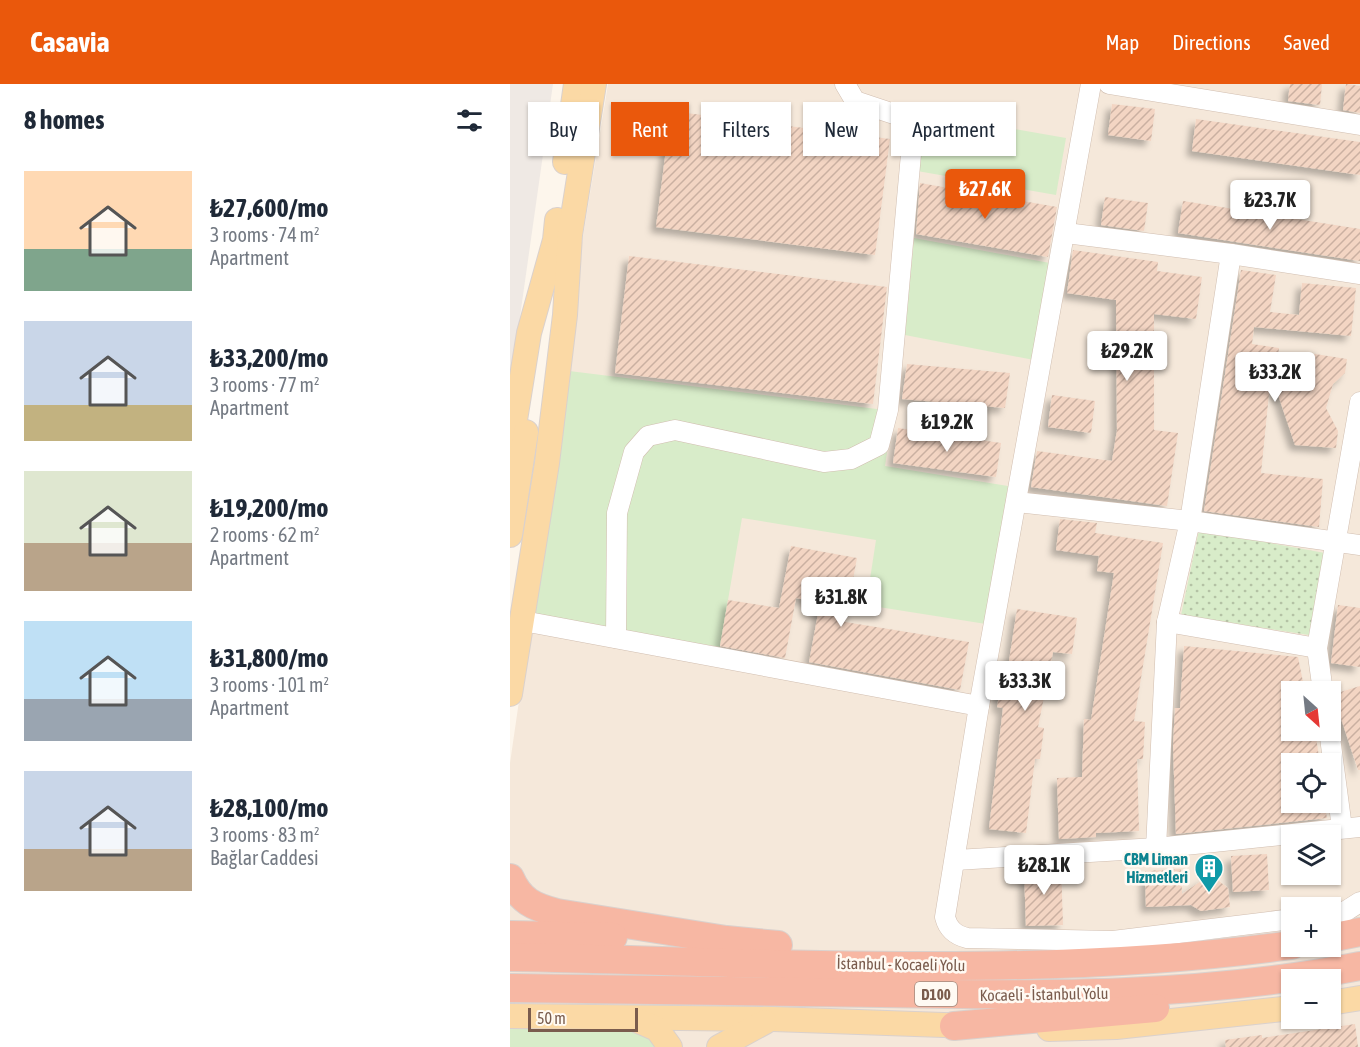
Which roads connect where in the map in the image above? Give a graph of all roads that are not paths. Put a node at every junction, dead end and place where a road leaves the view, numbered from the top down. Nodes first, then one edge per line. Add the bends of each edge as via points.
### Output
1 (576, 84) edge
2 (594, 84) edge
3 (845, 84) edge
4 (1091, 84) edge
5 (1109, 84) edge
6 (1360, 125) edge
7 (1066, 233) junction
8 (562, 238) junction
9 (1231, 254) junction
10 (1360, 274) edge
11 (1360, 402) edge
12 (510, 451) edge
13 (1016, 502) junction
14 (1190, 521) junction
15 (510, 535) edge
16 (1335, 542) junction
17 (1360, 545) edge
18 (515, 611) edge
19 (1167, 622) junction
20 (616, 638) junction
21 (1317, 648) junction
22 (1322, 681) edge
23 (510, 694) edge
24 (979, 706) junction
25 (1331, 741) edge
26 (1351, 828) edge
27 (1156, 848) junction
28 (956, 860) junction
29 (510, 878) edge
30 (1360, 902) edge
31 (1281, 920) edge
32 (1341, 920) edge
33 (510, 935) edge
34 (726, 940) junction
35 (1281, 946) edge
36 (510, 957) edge
37 (876, 964) junction
38 (1360, 966) edge
39 (1340, 969) edge
40 (1281, 978) edge
41 (1281, 979) edge
42 (510, 988) edge
43 (1360, 998) edge
44 (1341, 1001) edge
45 (1281, 1009) edge
46 (510, 1016) edge
47 (632, 1018) junction
48 (773, 1019) junction
49 (954, 1026) junction
50 (670, 1047) edge
51 (719, 1047) edge

1 - 8 main road
2 - 8 main road
3 - 20 street via 855,101 906,118 913,132 888,410 879,445 851,459 824,462 675,430 648,436 634,452 617,513
4 - 7 street
5 - 6 street
7 - 9 street
7 - 13 street
8 - 12 main road via 529,333
8 - 15 main road
8 - 18 main road via 561,350
9 - 10 street
9 - 14 street
11 - 16 street
13 - 14 street
13 - 24 street
14 - 16 street
14 - 19 street
16 - 17 street
16 - 21 street
18 - 20 street
18 - 23 main road
19 - 21 street
19 - 27 street
20 - 24 street
21 - 22 street
24 - 28 street
25 - 26 street
26 - 27 street
27 - 28 street
28 - 31 street via 945,917 947,925 967,938 1113,941
29 - 34 highway via 522,898 535,907
30 - 32 street
33 - 34 highway
34 - 37 highway via 787,946
35 - 37 highway, İstanbul - Kocaeli Yolu / D100 via 1092,963
36 - 37 highway, İstanbul - Kocaeli Yolu / D100
38 - 39 highway, Kocaeli - İstanbul Yolu / D100
40 - 42 highway, Kocaeli - İstanbul Yolu / D100 via 1189,989 1011,994
41 - 49 highway via 1191,1004
43 - 44 main road
45 - 49 main road via 1116,1027
46 - 47 main road
47 - 48 main road
47 - 50 main road via 657,1029
48 - 49 main road
48 - 51 main road via 745,1030

